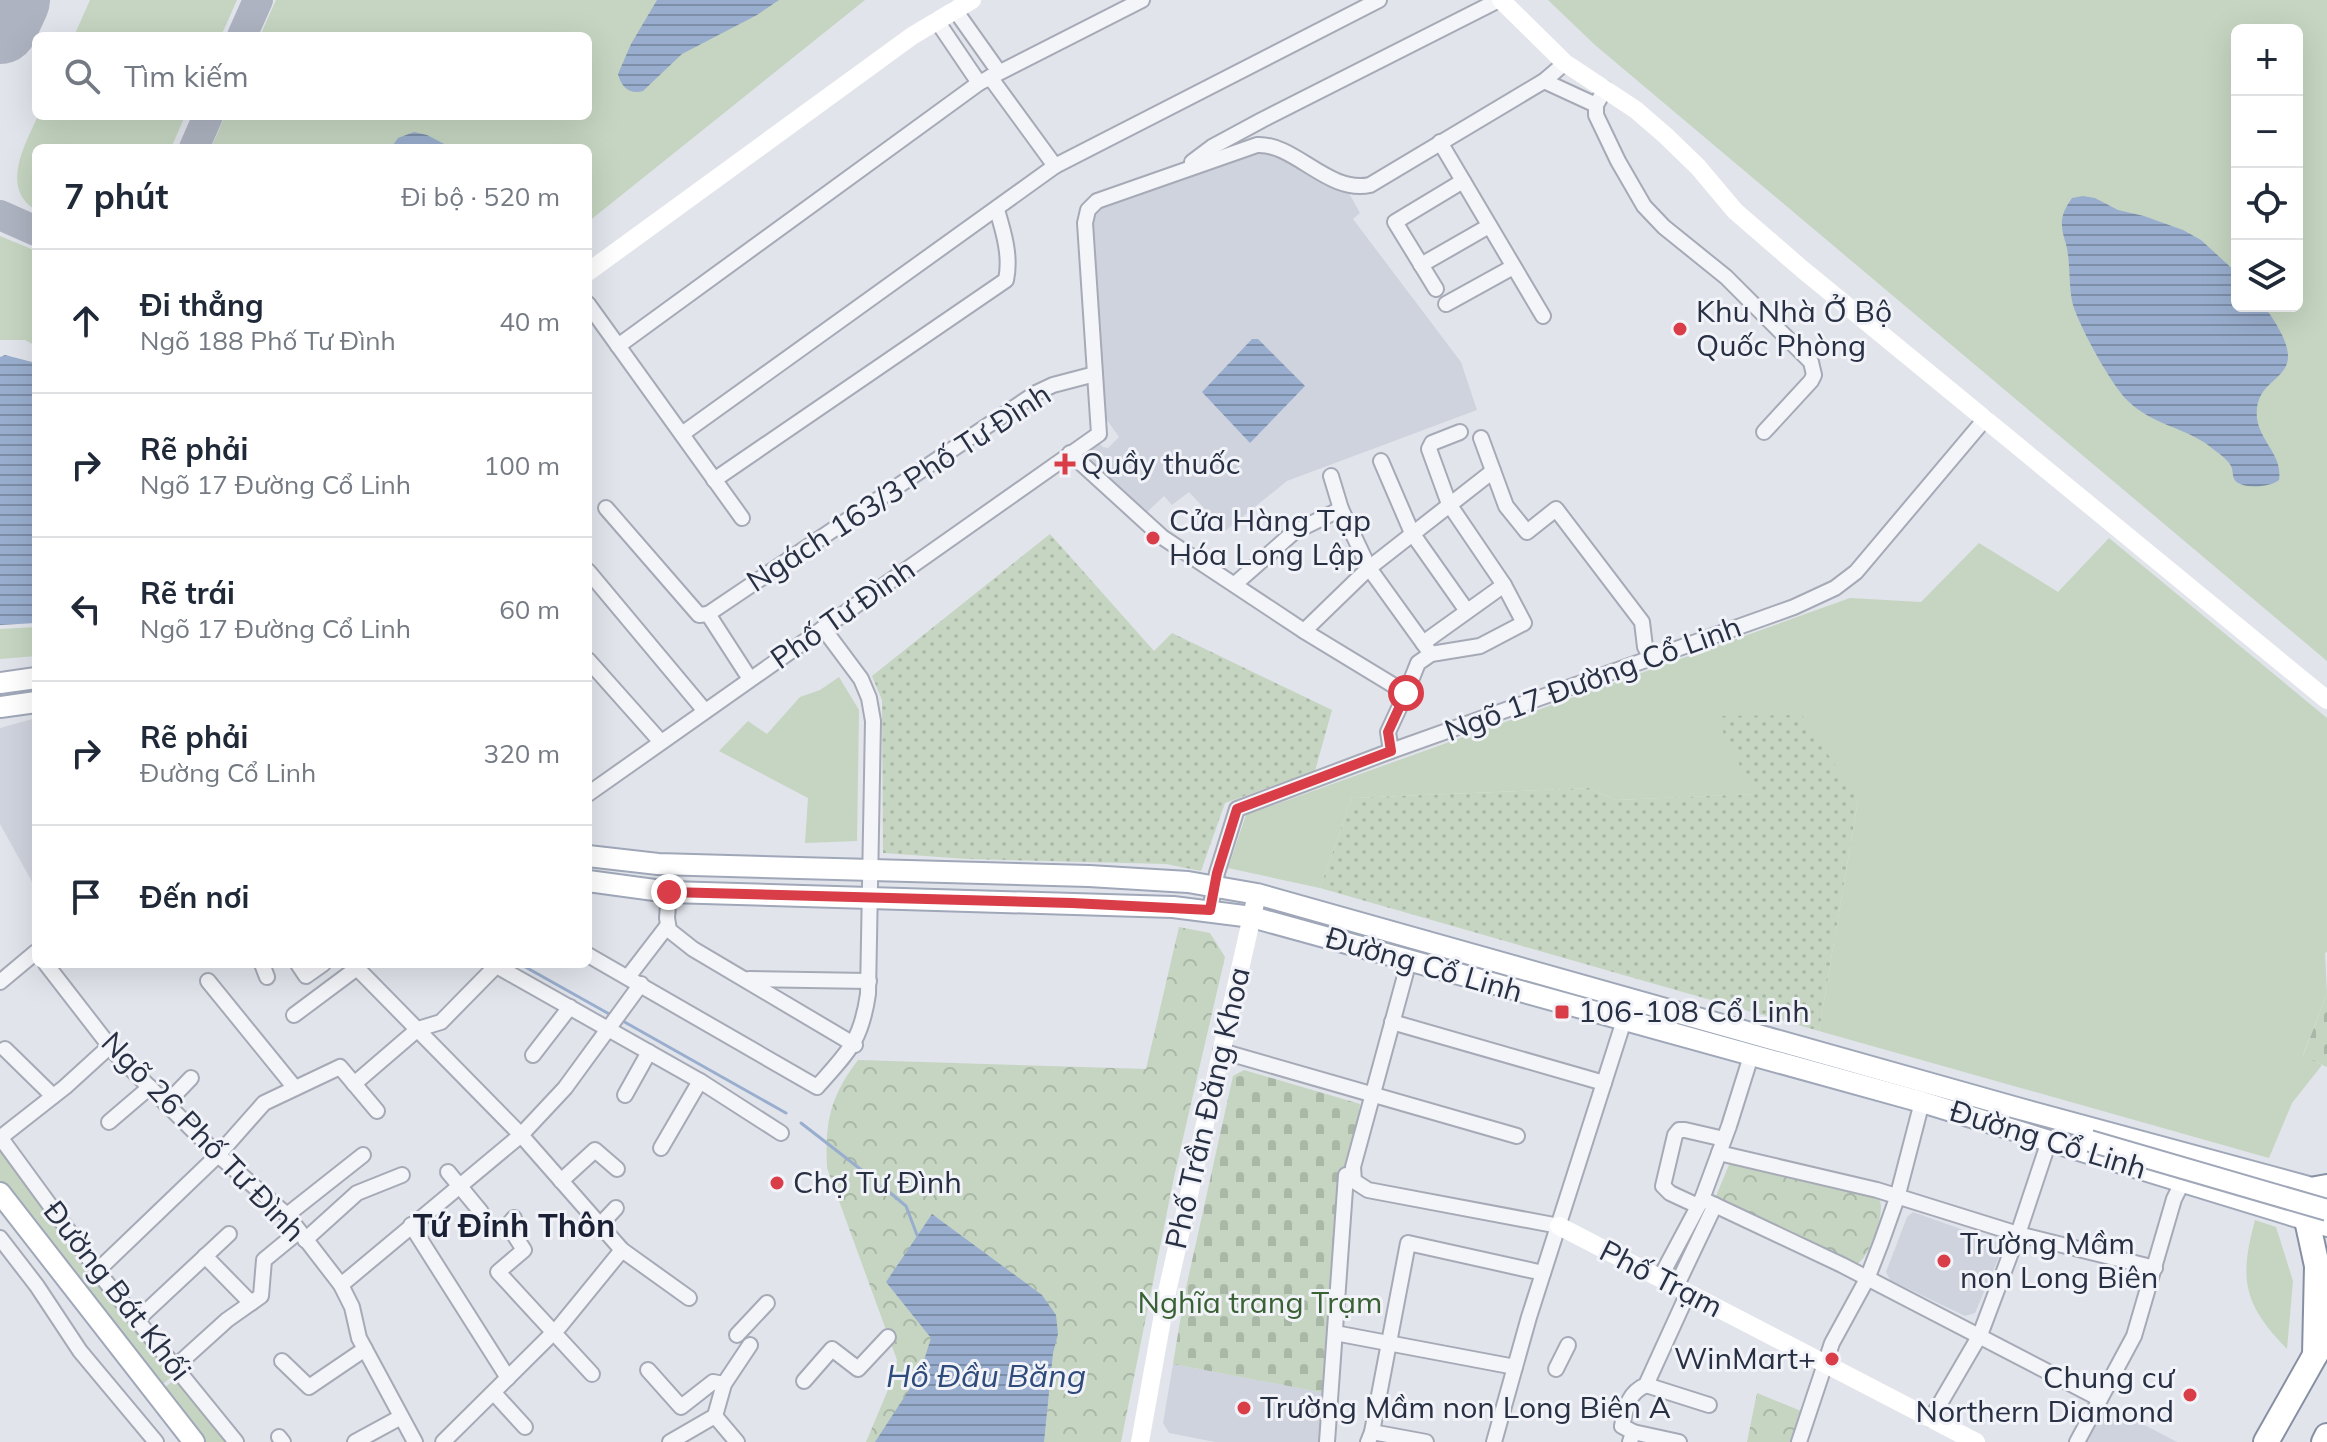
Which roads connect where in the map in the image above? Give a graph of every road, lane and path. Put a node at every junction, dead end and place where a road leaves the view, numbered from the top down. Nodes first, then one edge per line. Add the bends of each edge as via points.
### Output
1 (972, 0) edge
2 (1142, 0) edge
3 (1379, 0) edge
4 (1500, 0) edge
5 (955, 10) junction
6 (937, 21) junction
7 (1565, 63) junction
8 (989, 77) junction
9 (1544, 81) junction
10 (1601, 97) junction
11 (1262, 120) junction
12 (1440, 142) junction
13 (1276, 147) junction
14 (1055, 166) junction
15 (1180, 171) junction
16 (1463, 181) junction
17 (997, 210) junction
18 (1489, 226) junction
19 (1421, 265) junction
20 (1513, 267) junction
21 (592, 269) edge
22 (1436, 289) dead end
23 (1446, 304) dead end
24 (592, 310) edge
25 (1543, 316) dead end
26 (618, 346) junction
27 (1095, 374) junction
28 (1985, 419) junction
29 (1460, 432) dead end
30 (1764, 432) dead end
31 (682, 434) junction
32 (1481, 438) dead end
33 (1070, 453) junction
34 (1381, 461) dead end
35 (1493, 471) junction
36 (1331, 476) dead end
37 (714, 480) junction
38 (1449, 504) junction
39 (606, 508) dead end
40 (1341, 509) junction
41 (742, 518) dead end
42 (1412, 533) junction
43 (1369, 568) junction
44 (592, 576) edge
45 (1235, 584) junction
46 (1504, 585) junction
47 (1467, 611) junction
48 (708, 614) junction
49 (823, 628) junction
50 (1304, 631) junction
51 (1427, 649) junction
52 (1651, 658) junction
53 (592, 664) edge
54 (32, 679) edge
55 (750, 679) junction
56 (0, 683) edge
57 (1406, 693) junction
58 (2327, 700) edge
59 (32, 703) edge
60 (0, 707) edge
61 (705, 711) junction
62 (661, 742) junction
63 (1391, 751) junction
64 (592, 791) edge
65 (592, 856) edge
66 (872, 871) junction
67 (592, 882) edge
68 (1214, 885) junction
69 (669, 892) junction
70 (1257, 894) junction
71 (871, 899) junction
72 (1210, 910) junction
73 (1252, 917) junction
74 (668, 925) junction
75 (32, 955) edge
76 (592, 957) edge
77 (1409, 961) junction
78 (49, 968) edge
79 (301, 968) edge
80 (317, 968) edge
81 (353, 968) edge
82 (357, 968) edge
83 (492, 968) edge
84 (500, 968) edge
85 (747, 979) junction
86 (634, 980) junction
87 (208, 981) dead end
88 (869, 981) junction
89 (0, 982) edge
90 (1631, 1001) junction
91 (570, 1007) junction
92 (294, 1015) dead end
93 (614, 1021) junction
94 (1624, 1021) junction
95 (1392, 1022) junction
96 (418, 1029) junction
97 (855, 1045) junction
98 (110, 1046) junction
99 (5, 1049) dead end
100 (1221, 1051) junction
101 (649, 1052) junction
102 (533, 1055) dead end
103 (1751, 1056) junction
104 (191, 1078) dead end
105 (700, 1081) junction
106 (1604, 1083) junction
107 (354, 1084) junction
108 (150, 1087) junction
109 (295, 1088) junction
110 (625, 1095) dead end
111 (1372, 1095) junction
112 (53, 1096) junction
113 (1922, 1102) junction
114 (166, 1104) junction
115 (377, 1111) dead end
116 (2014, 1118) junction
117 (109, 1122) dead end
118 (781, 1133) dead end
119 (521, 1135) junction
120 (1517, 1136) dead end
121 (0, 1138) edge
122 (2049, 1141) junction
123 (1722, 1146) junction
124 (661, 1148) dead end
125 (218, 1155) junction
126 (363, 1155) dead end
127 (617, 1169) dead end
128 (448, 1172) dead end
129 (402, 1175) dead end
130 (1346, 1175) dead end
131 (561, 1181) junction
132 (2183, 1181) junction
133 (460, 1184) junction
134 (0, 1193) edge
135 (1897, 1198) junction
136 (1705, 1203) junction
137 (2322, 1204) edge
138 (616, 1208) dead end
139 (481, 1212) dead end
140 (287, 1215) junction
141 (514, 1218) dead end
142 (411, 1225) junction
143 (600, 1225) junction
144 (1559, 1226) junction
145 (229, 1234) dead end
146 (2018, 1234) junction
147 (302, 1236) junction
148 (0, 1238) edge
149 (622, 1250) junction
150 (205, 1256) junction
151 (2155, 1268) junction
152 (97, 1271) junction
153 (1543, 1273) junction
154 (1867, 1279) junction
155 (341, 1285) junction
156 (1675, 1286) junction
157 (689, 1298) dead end
158 (251, 1303) junction
159 (767, 1303) dead end
160 (137, 1320) junction
161 (553, 1333) junction
162 (1335, 1333) junction
163 (737, 1335) dead end
164 (1980, 1335) junction
165 (888, 1337) dead end
166 (1389, 1342) junction
167 (750, 1345) dead end
168 (1568, 1345) dead end
169 (2321, 1345) edge
170 (365, 1349) junction
171 (282, 1361) dead end
172 (1825, 1364) junction
173 (175, 1367) junction
174 (1515, 1367) junction
175 (1556, 1369) dead end
176 (648, 1370) dead end
177 (592, 1374) dead end
178 (508, 1378) junction
179 (804, 1381) dead end
180 (724, 1384) junction
181 (1646, 1385) junction
182 (494, 1393) junction
183 (2100, 1399) junction
184 (1709, 1405) dead end
185 (715, 1416) junction
186 (401, 1417) junction
187 (1931, 1419) junction
188 (525, 1427) dead end
189 (2327, 1436) edge
190 (1370, 1437) edge
191 (1632, 1437) edge
192 (1143, 1441) edge
193 (156, 1442) edge
194 (194, 1442) edge
195 (236, 1442) edge
196 (355, 1442) edge
197 (415, 1442) edge
198 (443, 1442) edge
199 (670, 1442) edge
200 (737, 1442) edge
201 (1327, 1442) edge
202 (1426, 1442) edge
203 (1494, 1442) edge
204 (1679, 1442) edge
205 (1799, 1442) edge
206 (1976, 1442) edge
207 (2077, 1442) edge
208 (2266, 1442) edge
209 (2324, 1442) edge

1 - 5 street
2 - 8 street
3 - 14 street
4 - 7 street
4 - 11 street
5 - 6 street
5 - 8 street
6 - 8 street
6 - 21 street
7 - 9 street
7 - 10 street
8 - 14 street
8 - 26 street
9 - 10 street
9 - 12 street
10 - 28 street via 1666,136 1735,211
10 - 30 street via 1596,115 1644,206 1726,277 1811,362 1811,381
11 - 13 street
11 - 15 street
12 - 13 street via 1361,186 1325,175
12 - 16 street
13 - 15 street via 1251,146
14 - 17 street
15 - 27 street via 1102,198 1088,210
16 - 18 street
16 - 19 street via 1395,222
17 - 31 street
17 - 37 street via 1009,268 1006,280
18 - 19 street
18 - 20 street
19 - 22 street
20 - 23 street
20 - 25 street
24 - 26 street
26 - 31 street
27 - 33 street, Phố Tư Đình via 1099,434
27 - 48 street, Ngách 163/3 Phố Tư Đình via 1036,393
28 - 52 street, Ngõ 17 Đường Cổ Linh via 1842,583 1803,604
28 - 58 street
29 - 38 street via 1430,446
31 - 37 street
32 - 35 street
33 - 45 street via 1162,537
33 - 49 street, Phố Tư Đình
34 - 42 street
35 - 38 street
35 - 52 street via 1506,506 1527,532 1556,509 1642,622
36 - 40 street
37 - 41 street
38 - 42 street
38 - 46 street
39 - 48 street via 699,615
40 - 43 street
40 - 45 street via 1294,532
42 - 43 street
42 - 47 street
43 - 50 street
43 - 51 street
44 - 61 street
45 - 50 street
46 - 47 street
46 - 51 street via 1524,623 1480,646
47 - 51 street
48 - 55 street
49 - 55 street, Phố Tư Đình
49 - 66 street via 861,679 871,710
50 - 57 street
51 - 57 street
52 - 63 street, Ngõ 17 Đường Cổ Linh
53 - 62 street
54 - 56 main road
55 - 61 street, Phố Tư Đình
57 - 63 street via 1388,732
59 - 60 main road
61 - 62 street, Phố Tư Đình
62 - 64 street, Phố Tư Đình
63 - 68 street, Ngõ 17 Đường Cổ Linh via 1237,809
65 - 66 main road, Đường Cổ Linh via 658,864
66 - 68 main road, Đường Cổ Linh
66 - 71 street
67 - 69 main road, Đường Cổ Linh
68 - 70 main road, Đường Cổ Linh
68 - 72 street, Ngõ 17 Đường Cổ Linh
69 - 71 main road, Đường Cổ Linh
69 - 74 street
70 - 73 street, Phố Trần Đăng Khoa
70 - 90 main road, Đường Cổ Linh
71 - 72 main road, Đường Cổ Linh
71 - 88 street
72 - 73 main road, Đường Cổ Linh
73 - 77 main road, Đường Cổ Linh
73 - 100 street, Phố Trần Đăng Khoa
74 - 85 street via 693,949
74 - 86 street
75 - 89 street
76 - 86 street
77 - 94 main road, Đường Cổ Linh
77 - 95 street
78 - 98 street, Ngõ 26 Phố Tư Đình
79 - 80 street via 306,976
81 - 92 street
82 - 96 street
83 - 96 street via 441,1022
84 - 91 street
85 - 88 street
85 - 97 street
86 - 93 street
86 - 97 street via 817,1087
87 - 109 street
88 - 97 street
90 - 94 street
90 - 116 main road, Đường Cổ Linh
91 - 93 street
91 - 102 street
93 - 101 street
93 - 119 street via 565,1088
94 - 103 main road, Đường Cổ Linh
94 - 106 street
95 - 106 street
95 - 111 street
96 - 107 street
96 - 119 street
98 - 108 street, Ngõ 26 Phố Tư Đình
98 - 112 street
99 - 112 street
100 - 111 street
100 - 192 street, Phố Trần Đăng Khoa via 1167,1292
101 - 105 street
101 - 110 street
103 - 113 main road, Đường Cổ Linh
103 - 123 street
104 - 114 street
105 - 118 street
105 - 124 street
106 - 144 street
107 - 109 street via 340,1067
107 - 115 street
108 - 114 street, Ngõ 26 Phố Tư Đình
108 - 117 street
109 - 125 street via 264,1103
111 - 120 street
111 - 144 street via 1353,1167 1359,1187
112 - 121 street
113 - 116 main road, Đường Cổ Linh
113 - 135 street
114 - 125 street, Ngõ 26 Phố Tư Đình
116 - 122 main road, Đường Cổ Linh
116 - 137 main road, Đường Cổ Linh
116 - 137 main road, bridge
119 - 131 street
119 - 133 street
121 - 152 street, Đường Bát Khối
122 - 132 main road, Đường Cổ Linh
122 - 146 street
123 - 135 street
123 - 136 street
123 - 136 street via 1685,1130 1675,1135 1663,1186
125 - 140 street, Ngõ 26 Phố Tư Đình
125 - 152 street
126 - 140 street
127 - 131 street via 595,1150
128 - 133 street
129 - 147 street via 357,1193
130 - 162 street
131 - 143 street
132 - 137 main road, Đường Cổ Linh
132 - 151 street
133 - 139 street
133 - 142 street
134 - 194 main road
135 - 146 street
135 - 154 street
136 - 154 street
136 - 156 street
137 - 169 highway via 2317,1266
138 - 143 street
140 - 147 street, Ngõ 26 Phố Tư Đình
141 - 161 street via 508,1225 524,1250 498,1272
142 - 155 street
142 - 178 street
143 - 149 street
144 - 153 street
144 - 156 street, Phố Trạm
145 - 150 street
146 - 151 street
146 - 164 street
147 - 155 street, Ngõ 26 Phố Tư Đình
147 - 158 street via 264,1260 261,1296
148 - 193 street via 80,1351
149 - 157 street
149 - 161 street
150 - 158 street
150 - 160 street
151 - 183 street via 2134,1336
152 - 160 street, Đường Bát Khối
153 - 166 street via 1408,1243
153 - 174 street
154 - 164 street
154 - 172 street
155 - 170 street, Ngõ 26 Phố Tư Đình
156 - 172 street, Phố Trạm
156 - 181 street
158 - 173 street
159 - 163 street
160 - 173 street, Đường Bát Khối
161 - 177 street
161 - 178 street
162 - 166 street
162 - 201 street
164 - 183 street
164 - 187 street
165 - 179 street via 858,1369 832,1349
166 - 174 street
166 - 190 street
167 - 180 street
168 - 175 street
169 - 208 highway
170 - 171 street via 309,1387
170 - 186 street, Ngõ 26 Phố Tư Đình
172 - 187 street, Phố Trạm
172 - 205 street
173 - 195 street, Đường Bát Khối
174 - 203 street
176 - 180 street via 681,1407 713,1382
178 - 182 street
180 - 185 street
181 - 184 street
181 - 191 street via 1634,1390 1627,1403 1622,1426
182 - 188 street
182 - 198 street
183 - 207 street
185 - 199 street
185 - 200 street
186 - 196 street
186 - 197 street, Ngõ 26 Phố Tư Đình
187 - 206 street, Phố Trạm
189 - 209 highway
190 - 202 street
191 - 204 street

